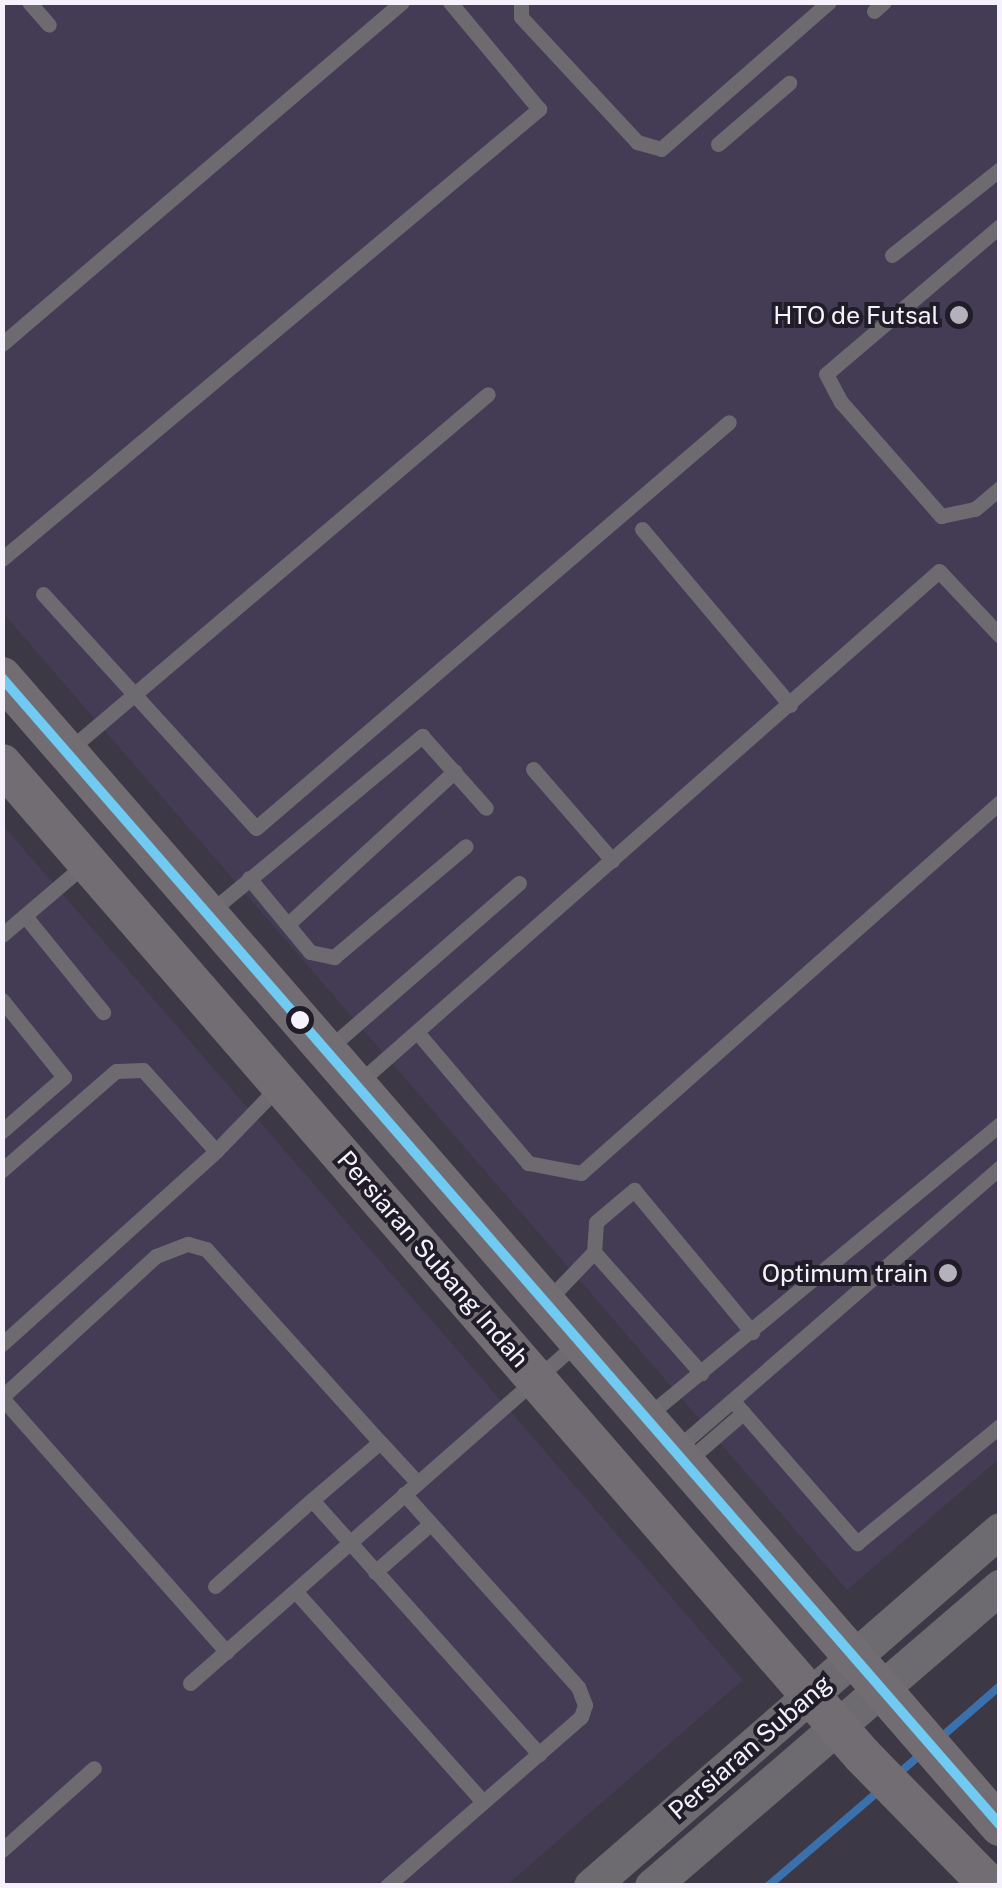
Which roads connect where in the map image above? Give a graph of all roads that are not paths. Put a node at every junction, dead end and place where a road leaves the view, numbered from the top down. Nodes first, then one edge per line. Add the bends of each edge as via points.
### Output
1 (30, 2) edge
2 (402, 2) edge
3 (450, 2) edge
4 (521, 2) edge
5 (829, 2) edge
6 (49, 24) dead end
7 (789, 84) dead end
8 (718, 144) dead end
9 (1000, 169) edge
10 (1000, 226) edge
11 (892, 255) dead end
12 (2, 344) edge
13 (488, 394) dead end
14 (729, 422) dead end
15 (1000, 488) edge
16 (642, 529) dead end
17 (2, 559) edge
18 (43, 594) dead end
19 (1000, 636) edge
20 (2, 677) edge
21 (131, 697) junction
22 (790, 705) junction
23 (66, 752) junction
24 (2, 764) edge
25 (532, 769) dead end
26 (454, 772) junction
27 (1000, 802) edge
28 (486, 808) dead end
29 (466, 846) dead end
30 (612, 860) junction
31 (88, 862) junction
32 (248, 878) junction
33 (519, 883) dead end
34 (207, 914) junction
35 (25, 916) junction
36 (288, 924) junction
37 (2, 935) edge
38 (2, 1000) edge
39 (104, 1012) dead end
40 (417, 1032) junction
41 (325, 1051) junction
42 (281, 1084) junction
43 (355, 1086) junction
44 (1000, 1124) edge
45 (2, 1131) edge
46 (216, 1152) junction
47 (1000, 1168) edge
48 (2, 1170) edge
49 (594, 1252) junction
50 (544, 1304) junction
51 (752, 1332) junction
52 (577, 1342) junction
53 (2, 1344) edge
54 (700, 1373) junction
55 (537, 1378) junction
56 (2, 1398) edge
57 (738, 1407) junction
58 (643, 1420) junction
59 (1000, 1426) edge
60 (380, 1442) junction
61 (677, 1459) junction
62 (417, 1482) junction
63 (404, 1494) junction
64 (312, 1500) junction
65 (430, 1524) junction
66 (1000, 1530) edge
67 (350, 1544) junction
68 (375, 1572) junction
69 (215, 1586) dead end
70 (1000, 1587) edge
71 (296, 1592) junction
72 (228, 1652) junction
73 (850, 1659) junction
74 (190, 1683) dead end
75 (810, 1696) junction
76 (890, 1705) junction
77 (849, 1741) junction
78 (539, 1754) junction
79 (94, 1768) dead end
80 (483, 1802) junction
81 (1000, 1826) edge
82 (2, 1850) edge
83 (386, 1886) edge
84 (591, 1886) edge
85 (652, 1886) edge
86 (990, 1886) edge

1 - 6 lane
2 - 12 lane
3 - 17 lane via 539,110
4 - 5 lane via 520,16 637,142 661,148
7 - 8 lane
9 - 11 lane
10 - 15 lane via 826,374 841,402 941,516 975,509
13 - 21 lane
14 - 21 lane via 266,824 256,828
16 - 22 lane
18 - 21 lane
19 - 22 lane via 939,571
20 - 23 main road
21 - 23 lane
22 - 30 lane
23 - 34 main road
24 - 31 main road, Persiaran Subang Indah
25 - 30 lane
26 - 28 lane
26 - 32 lane via 422,736 404,745
26 - 36 lane
27 - 40 lane via 582,1173 528,1164
29 - 36 lane via 334,958 310,952
30 - 40 lane
31 - 35 lane
31 - 42 main road, Persiaran Subang Indah
32 - 34 lane
32 - 36 lane
33 - 41 lane
34 - 41 main road
35 - 37 lane
35 - 39 lane
38 - 45 lane via 64,1077
40 - 43 lane
41 - 43 main road
42 - 46 lane
42 - 55 main road, Persiaran Subang Indah
43 - 50 main road
44 - 51 lane
46 - 48 lane via 142,1070 116,1071
46 - 53 lane
47 - 57 lane
49 - 50 lane
49 - 51 lane via 596,1222 634,1190
49 - 54 lane
50 - 52 main road
51 - 54 lane
52 - 55 lane
52 - 58 main road
54 - 58 lane
55 - 62 lane
55 - 75 main road, Persiaran Subang Indah
56 - 60 lane via 156,1256 188,1244 206,1249
56 - 72 lane
57 - 59 lane via 858,1543
57 - 61 lane
58 - 61 main road
60 - 62 lane
60 - 64 lane
61 - 73 main road
62 - 63 lane
63 - 65 lane
63 - 67 lane
64 - 67 lane
64 - 69 lane
65 - 68 lane
65 - 78 lane via 578,1687 586,1704 582,1717
66 - 73 street, Persiaran Subang
67 - 68 lane
67 - 71 lane
68 - 78 lane
70 - 76 street, Persiaran Subang
71 - 72 lane
71 - 80 lane
72 - 74 lane
73 - 75 street, Persiaran Subang
73 - 76 main road
75 - 77 main road, Persiaran Subang Indah
75 - 84 street, Persiaran Subang
76 - 77 street, Persiaran Subang
76 - 81 main road
77 - 85 street, Persiaran Subang
77 - 86 main road, Persiaran Subang Indah
78 - 80 lane
79 - 82 lane
80 - 83 lane

